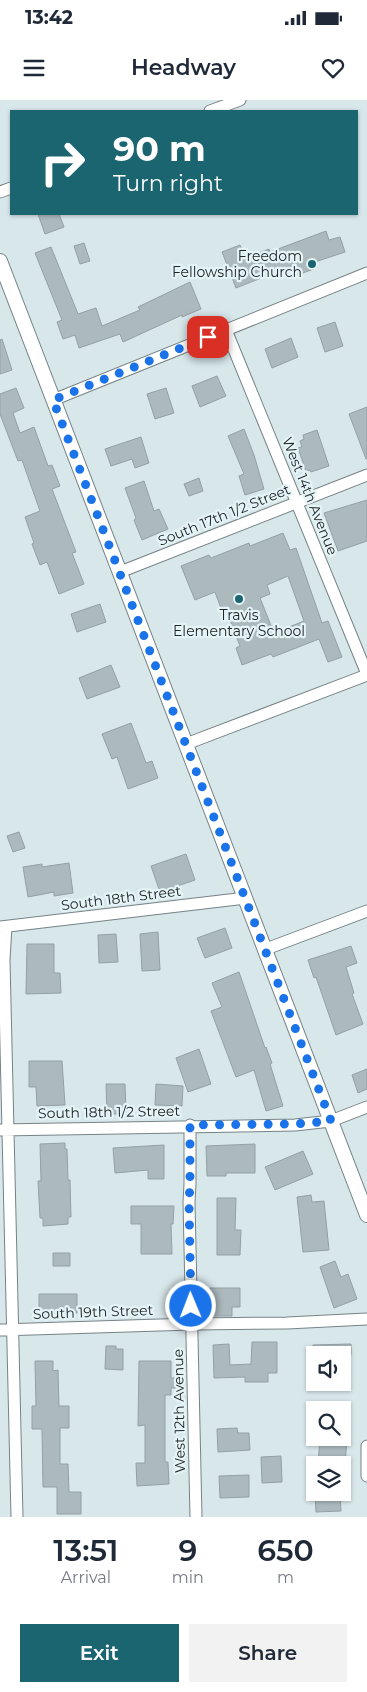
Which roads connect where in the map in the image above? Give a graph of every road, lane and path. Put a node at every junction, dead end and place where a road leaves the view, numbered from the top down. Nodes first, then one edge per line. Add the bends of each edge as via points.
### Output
1 (240, 100) edge
2 (213, 110) edge
3 (0, 260) edge
4 (367, 273) edge
5 (226, 330) junction
6 (53, 400) junction
7 (367, 475) edge
8 (296, 502) junction
9 (120, 572) junction
10 (367, 675) edge
11 (186, 744) junction
12 (246, 898) junction
13 (367, 911) edge
14 (3, 927) edge
15 (266, 949) junction
16 (367, 1107) edge
17 (331, 1121) junction
18 (190, 1125) junction
19 (4, 1130) edge
20 (367, 1215) edge
21 (366, 1323) edge
22 (192, 1324) junction
23 (0, 1330) edge
24 (13, 1330) junction
25 (367, 1446) edge
26 (367, 1476) edge
27 (17, 1517) edge
28 (196, 1517) edge

1 - 2 street
3 - 6 street
4 - 5 street
5 - 6 street
5 - 8 street, West 14th Avenue
6 - 9 street
7 - 8 street, South 17th 1/2 Street
8 - 9 street, South 17th 1/2 Street
8 - 10 street, West 14th Avenue
9 - 11 street
10 - 11 street
11 - 12 street
12 - 14 street, South 18th Street
12 - 15 street
13 - 15 street
14 - 19 street
15 - 17 street
16 - 17 street, South 18th 1/2 Street
17 - 18 street, South 18th 1/2 Street
17 - 20 street
18 - 19 street, South 18th 1/2 Street
18 - 22 street, West 12th Avenue
19 - 24 street
21 - 22 street, South 19th Street
22 - 24 street, South 19th Street
22 - 28 street, West 12th Avenue
23 - 24 street, South 19th Street
24 - 27 street
25 - 26 street

